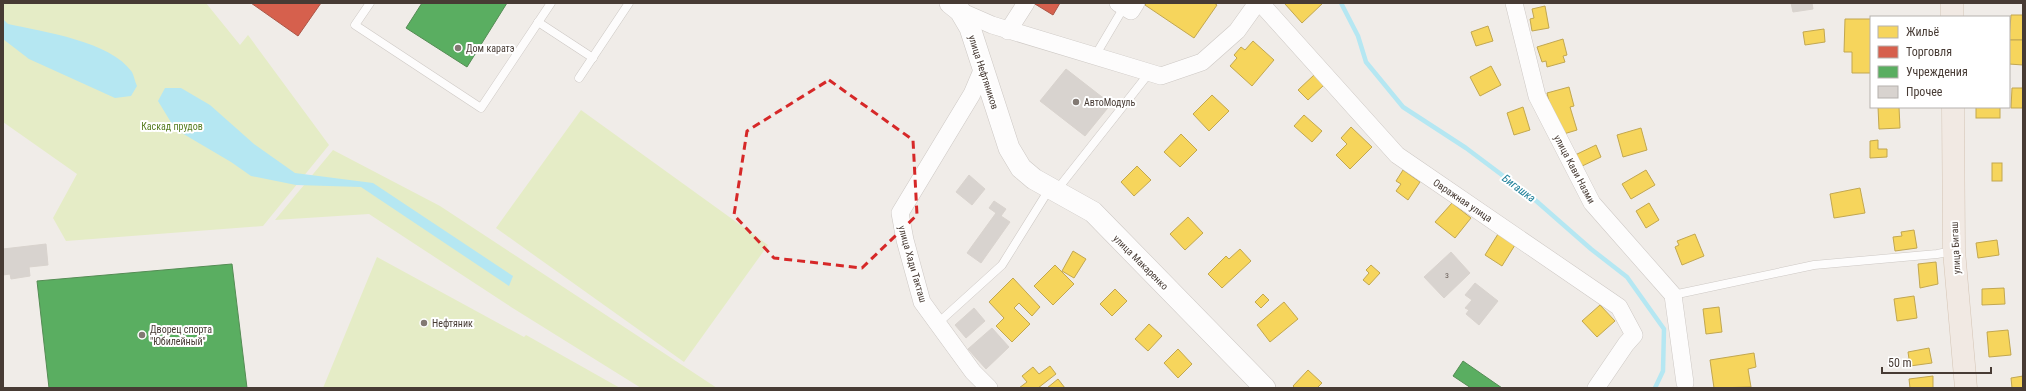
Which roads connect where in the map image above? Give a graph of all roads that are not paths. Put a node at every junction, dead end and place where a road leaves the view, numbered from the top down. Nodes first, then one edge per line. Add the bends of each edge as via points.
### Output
1 (370, 3) edge
2 (551, 3) edge
3 (629, 3) edge
4 (1026, 3) edge
5 (1258, 3) edge
6 (1514, 3) edge
7 (1952, 3) edge
8 (1126, 4) edge
9 (955, 7) edge
10 (1952, 16) edge
11 (538, 22) junction
12 (1008, 31) junction
13 (1095, 56) junction
14 (593, 58) junction
15 (983, 68) junction
16 (1150, 72) junction
17 (579, 78) dead end
18 (1953, 108) edge
19 (1009, 148) joint
20 (1053, 190) junction
21 (1954, 251) junction
22 (1673, 295) junction
23 (938, 323) junction
24 (1685, 383) dead end
25 (989, 388) edge
26 (1265, 388) edge
27 (1596, 388) edge
28 (1966, 388) edge

1 - 11 lane via 355,25 481,108
2 - 11 lane
3 - 14 lane
4 - 12 street
5 - 16 street via 1237,32 1202,62 1161,76
5 - 27 street, Овражная улица via 1396,155 1619,308 1634,335
6 - 22 street, улица Кави Назми via 1537,96 1592,203
7 - 10 main road
8 - 13 lane
9 - 12 street
9 - 15 street, улица Нефтяников via 970,28
11 - 14 lane
12 - 13 street
13 - 16 street
14 - 17 lane
15 - 19 street, улица Нефтяников
15 - 23 street, улица Хади Такташ via 972,94 900,213 922,302
16 - 20 lane
18 - 21 main road, улица Бигаш
19 - 20 street, улица Макаренко via 1021,168
20 - 23 lane via 1002,265
20 - 26 street, улица Макаренко via 1093,212
21 - 22 lane via 1814,265
21 - 28 main road, улица Бигаш
22 - 24 street
23 - 25 street, улица Хади Такташ via 973,372

